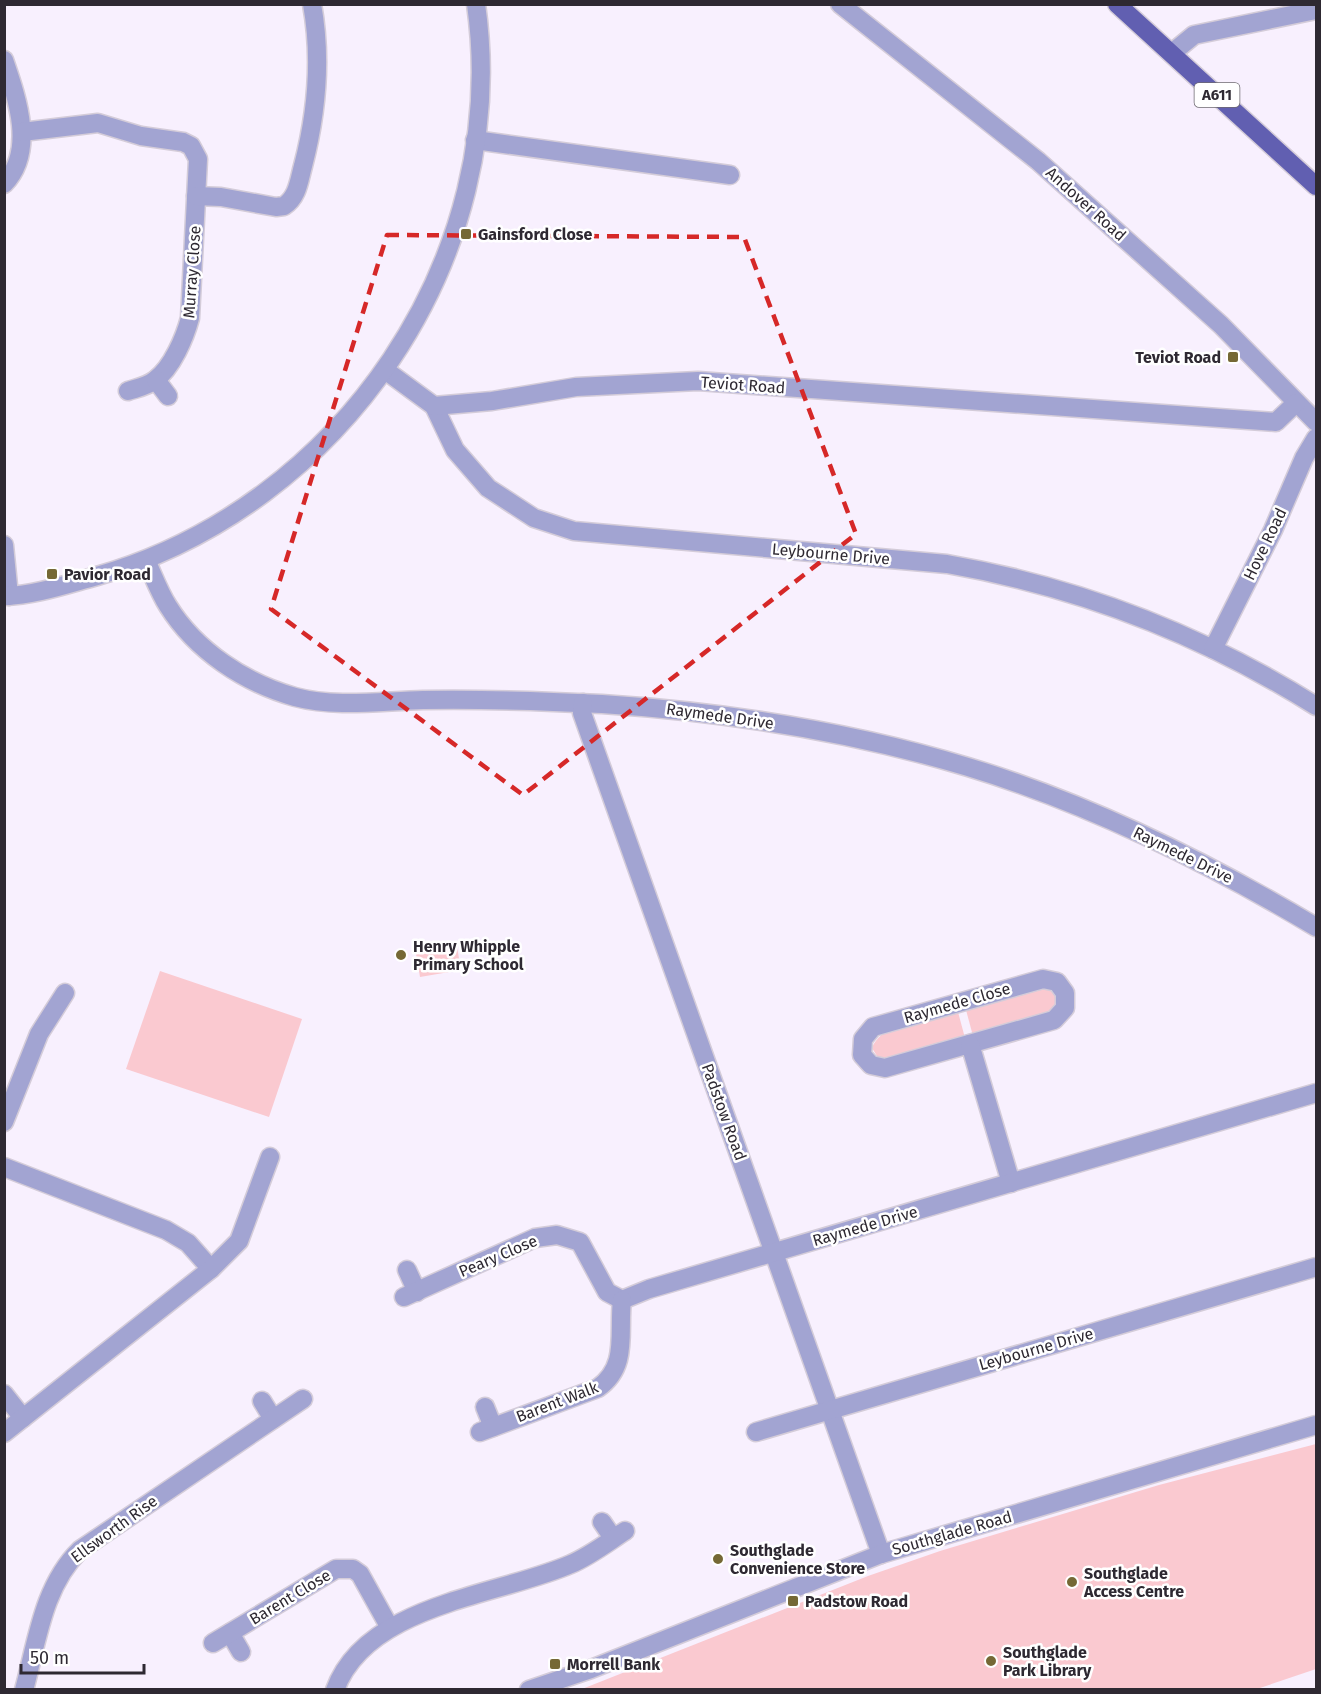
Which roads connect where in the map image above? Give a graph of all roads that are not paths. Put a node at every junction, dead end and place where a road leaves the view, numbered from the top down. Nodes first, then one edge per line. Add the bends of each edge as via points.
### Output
1 (312, 4) edge
2 (476, 4) edge
3 (840, 4) edge
4 (1117, 4) edge
5 (1317, 10) edge
6 (1172, 53) junction
7 (4, 60) edge
8 (22, 132) junction
9 (476, 140) junction
10 (730, 175) dead end
11 (4, 184) edge
12 (1317, 186) edge
13 (196, 196) junction
14 (385, 370) junction
15 (156, 380) junction
16 (128, 392) dead end
17 (168, 396) dead end
18 (1296, 403) junction
19 (434, 406) junction
20 (1317, 422) edge
21 (1317, 438) edge
22 (4, 545) edge
23 (146, 560) junction
24 (7, 596) edge
25 (1213, 650) junction
26 (583, 703) junction
27 (1317, 706) edge
28 (1317, 927) edge
29 (65, 993) dead end
30 (970, 1044) junction
31 (1317, 1093) edge
32 (6, 1115) edge
33 (270, 1157) dead end
34 (4, 1167) edge
35 (1011, 1183) junction
36 (774, 1253) junction
37 (1317, 1267) edge
38 (211, 1269) junction
39 (407, 1270) dead end
40 (622, 1300) junction
41 (4, 1394) edge
42 (303, 1399) dead end
43 (262, 1401) dead end
44 (485, 1407) dead end
45 (830, 1410) junction
46 (23, 1418) junction
47 (273, 1419) junction
48 (1317, 1425) edge
49 (756, 1432) dead end
50 (4, 1433) edge
51 (602, 1522) dead end
52 (881, 1554) junction
53 (390, 1628) junction
54 (230, 1633) junction
55 (213, 1643) dead end
56 (241, 1652) dead end
57 (24, 1689) edge
58 (335, 1689) edge
59 (529, 1689) edge

1 - 13 street via 316,28 316,102 295,195 284,206 276,207
2 - 9 street via 480,70
3 - 18 street, Andover Road via 1038,161 1221,325
4 - 6 main road, A611
5 - 6 street via 1194,35
6 - 12 main road, A611
7 - 8 street
8 - 11 street via 15,170
8 - 13 street, Murray Close via 98,123 141,136 183,142 191,146 198,159
9 - 10 street
9 - 14 street via 466,189 441,267
13 - 15 street, Murray Close via 190,318 178,350
14 - 19 street, Leybourne Drive
14 - 23 street via 333,433 275,486 215,526
15 - 16 street
15 - 17 street
18 - 19 street, Teviot Road via 1276,422 698,381 576,387
18 - 20 street, Andover Road
19 - 25 street, Leybourne Drive via 455,450 488,488 534,518 574,531 947,564 996,573 1073,592
21 - 25 street, Hove Road
22 - 24 street
23 - 24 street via 55,587
23 - 26 street, Raymede Drive via 167,605 192,636 242,675 277,691 330,703
25 - 27 street, Leybourne Drive via 1272,678
26 - 28 street, Raymede Drive via 669,708 765,721 872,742 969,767 1137,832 1254,890
26 - 36 street, Padstow Road via 582,713
29 - 32 street via 39,1035
30 - 30 street, Raymede Close via 885,1068 871,1065 862,1055 863,1039 873,1027 1043,979 1057,982 1065,993 1065,1008 1054,1020
30 - 35 street
31 - 35 street, Raymede Drive
33 - 38 street via 239,1241
34 - 38 street via 166,1230 188,1244
35 - 36 street, Raymede Drive
36 - 40 street, Raymede Drive
36 - 45 street, Padstow Road
37 - 45 street, Leybourne Drive
38 - 46 street
39 - 40 street, Peary Close via 410,1294 535,1238 557,1235 580,1242 607,1292
40 - 44 street, Barent Walk via 620,1360 609,1380 598,1388 487,1429
41 - 46 street
42 - 47 street, Ellsworth Rise
43 - 47 street
45 - 49 street, Leybourne Drive
45 - 52 street, Padstow Road
46 - 50 street
47 - 57 street, Ellsworth Rise via 69,1560 47,1602
48 - 52 street, Southglade Road
51 - 53 street via 619,1534 572,1564 426,1611
52 - 59 street, Southglade Road via 591,1669
53 - 54 street, Barent Close via 360,1574 344,1568 336,1569
53 - 58 street via 353,1659
54 - 55 street, Barent Close
54 - 56 street, Barent Close

